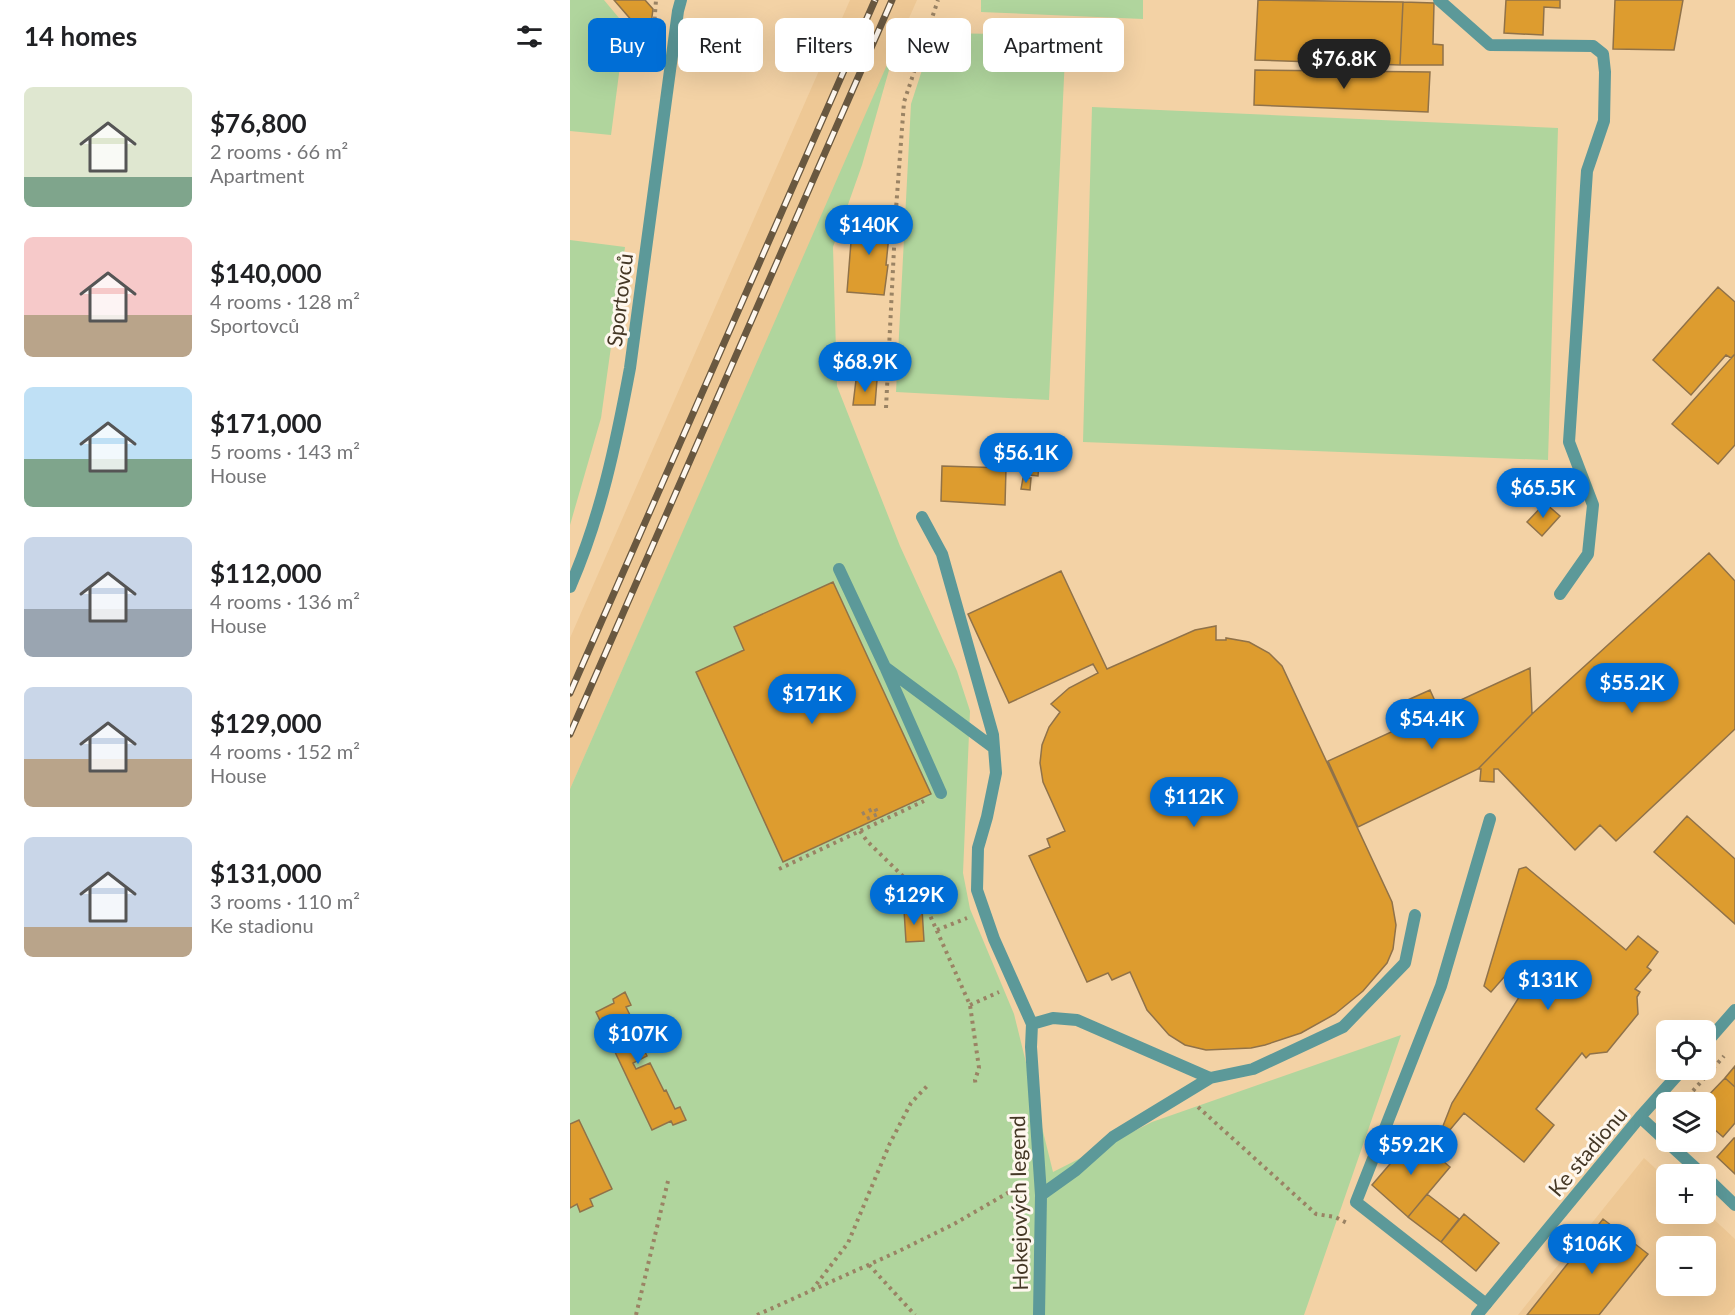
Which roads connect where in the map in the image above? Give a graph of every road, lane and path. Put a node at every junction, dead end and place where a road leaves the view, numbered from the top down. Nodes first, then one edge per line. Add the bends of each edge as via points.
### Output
1 (938, 0) edge
2 (1438, 0) edge
3 (679, 4) edge
4 (886, 408) dead end
5 (922, 517) dead end
6 (839, 569) dead end
7 (570, 587) edge
8 (1560, 594) dead end
9 (885, 667) junction
10 (994, 748) junction
11 (941, 793) joint
12 (861, 814) dead end
13 (1490, 819) dead end
14 (864, 824) junction
15 (860, 831) junction
16 (779, 869) dead end
17 (1415, 915) dead end
18 (957, 922) dead end
19 (937, 930) junction
20 (989, 996) dead end
21 (970, 1005) junction
22 (1735, 1010) edge
23 (1032, 1024) junction
24 (1716, 1032) edge
25 (1728, 1052) dead end
26 (1210, 1078) junction
27 (1673, 1080) edge
28 (929, 1084) dead end
29 (975, 1087) dead end
30 (1692, 1092) edge
31 (1184, 1094) junction
32 (1640, 1117) junction
33 (1656, 1131) edge
34 (1679, 1152) edge
35 (1691, 1164) edge
36 (1039, 1176) junction
37 (668, 1181) dead end
38 (1716, 1187) edge
39 (1041, 1195) junction
40 (1735, 1204) edge
41 (1349, 1224) dead end
42 (869, 1265) junction
43 (811, 1291) junction
44 (1486, 1304) junction
45 (636, 1315) edge
46 (758, 1315) edge
47 (915, 1315) edge
48 (1039, 1315) edge
49 (1477, 1315) edge

1 - 4 path via 904,102
2 - 8 street via 1490,45 1593,46 1603,54 1604,121 1587,171 1569,441 1593,506 1588,554
3 - 7 street, Sportovců via 630,368 600,507
5 - 10 street via 942,554
6 - 9 street
9 - 10 street
9 - 11 street
10 - 23 street via 996,773 978,848 977,890
11 - 14 path
12 - 14 path via 875,808 878,814
13 - 44 street via 1441,986 1356,1202
14 - 15 path
15 - 16 path
15 - 19 path via 920,893
17 - 26 street via 1405,963 1343,1026 1253,1069
18 - 19 path
19 - 21 path
20 - 21 path
21 - 29 path via 979,1068
22 - 24 street
23 - 26 street via 1053,1018 1077,1020
23 - 36 street, Hokejových legend
25 - 30 path
26 - 31 street
27 - 32 street, Ke stadionu
28 - 43 path via 911,1103 890,1143 848,1244
31 - 39 street via 1113,1137
31 - 41 path via 1316,1214
32 - 33 street
32 - 44 street, Ke stadionu
34 - 35 street
36 - 39 street, Hokejových legend
36 - 42 path via 954,1224
37 - 45 path
38 - 40 street
39 - 48 street, Hokejových legend
42 - 43 path
42 - 47 path
43 - 46 path
44 - 49 street, Ke stadionu

